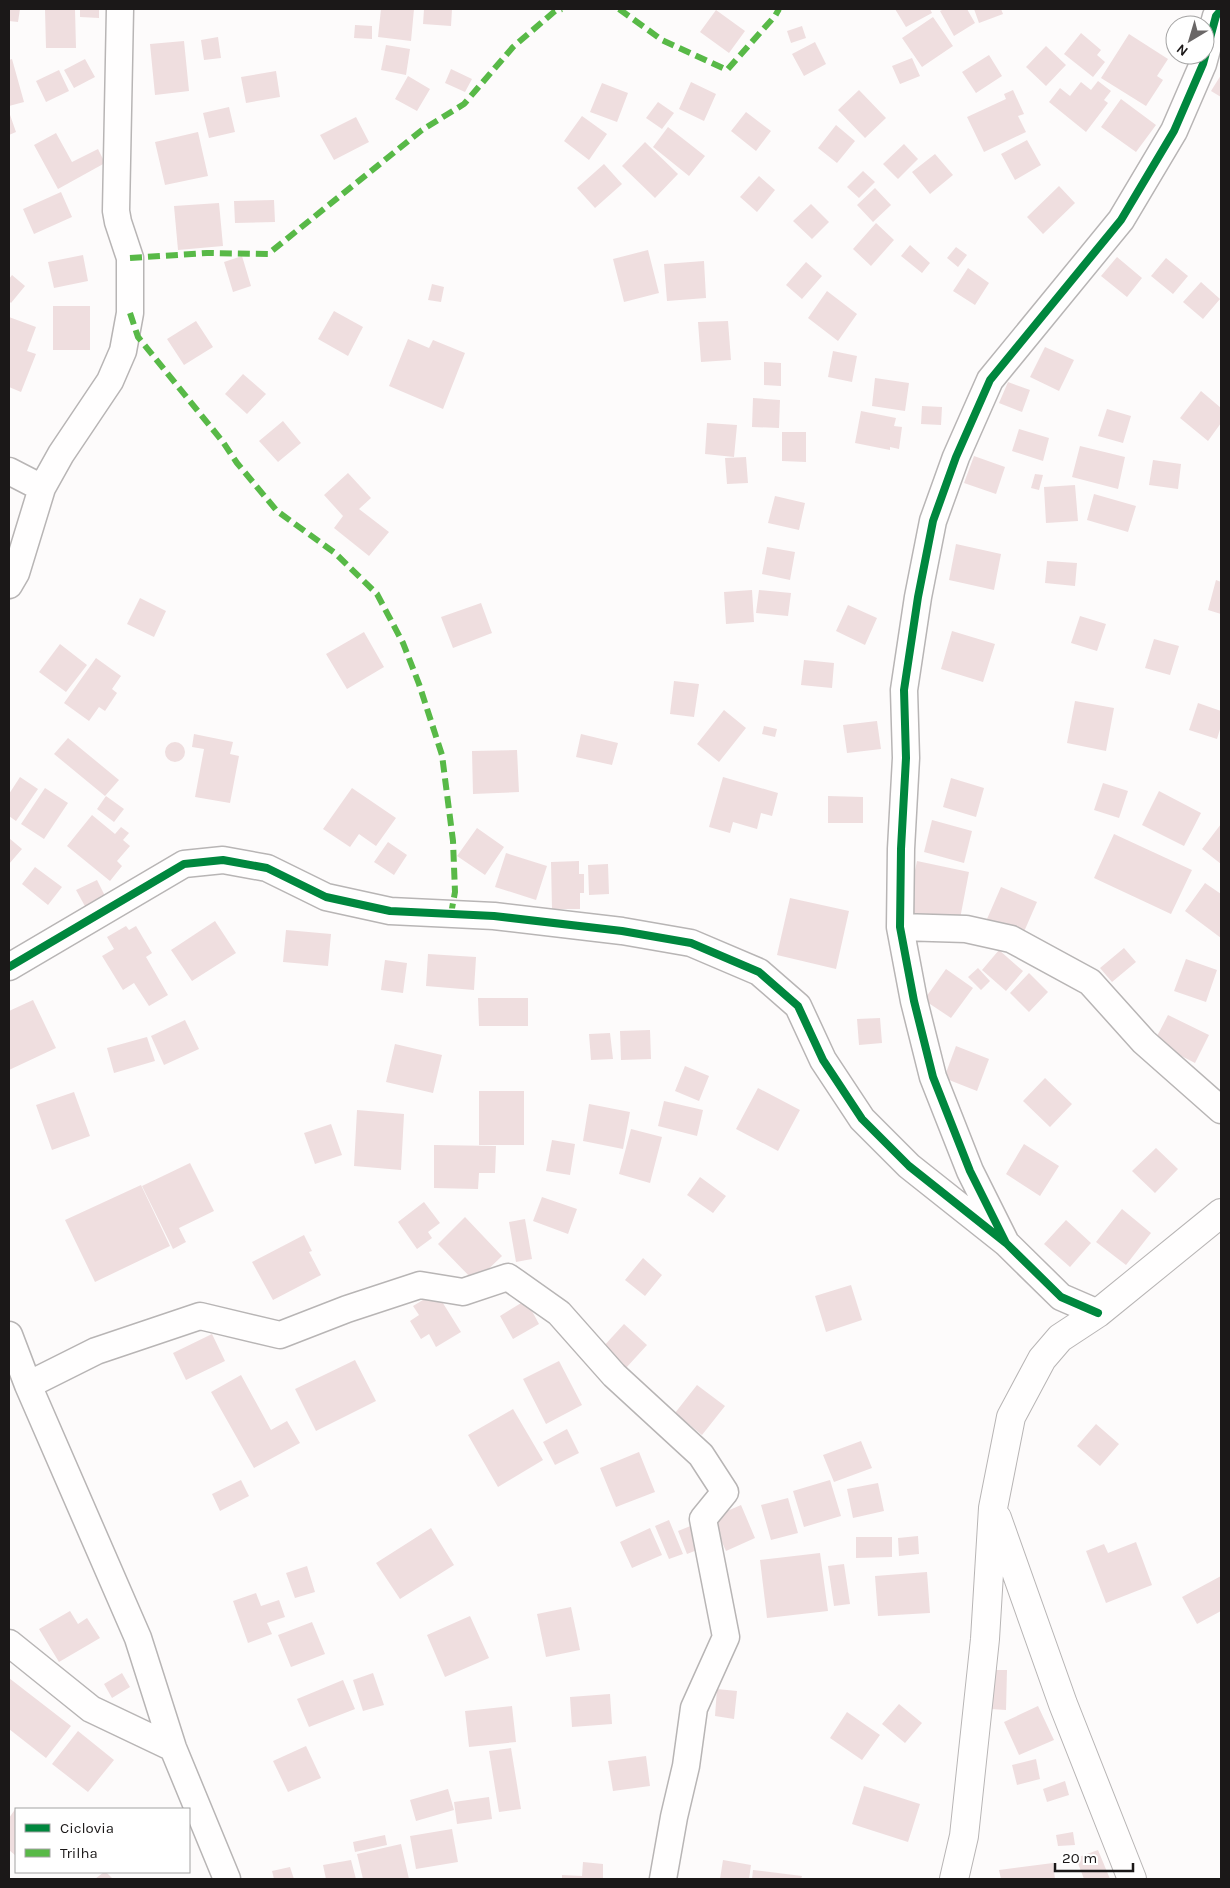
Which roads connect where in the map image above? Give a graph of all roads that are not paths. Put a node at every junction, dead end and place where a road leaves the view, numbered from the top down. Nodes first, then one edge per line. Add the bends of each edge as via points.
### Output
1 (120, 9) edge
2 (1221, 10) edge
3 (9, 471) edge
4 (42, 488) junction
5 (9, 586) edge
6 (900, 927) junction
7 (9, 967) edge
8 (1221, 1110) edge
9 (1221, 1213) edge
10 (1006, 1243) junction
11 (1098, 1313) junction
12 (9, 1335) edge
13 (28, 1385) junction
14 (993, 1508) junction
15 (9, 1643) edge
16 (173, 1748) junction
17 (226, 1879) edge
18 (663, 1879) edge
19 (954, 1879) edge
20 (1132, 1879) edge

1 - 4 street via 116,212 130,258 130,313 124,351 110,381
2 - 6 street via 1216,16 1203,64 1174,131 1121,220 990,380 932,521 904,690 906,758
3 - 4 street
4 - 5 street
6 - 8 street via 966,930 1011,939 1090,982 1144,1042
6 - 10 street via 933,1077 970,1171
7 - 10 street via 184,864 223,860 267,868 326,897 390,912 494,916 622,931 691,943 759,972 798,1006 823,1060 862,1119 909,1166
9 - 11 street
10 - 11 street via 1061,1297
11 - 14 street via 1060,1338 1042,1360 1011,1418
12 - 13 street
13 - 16 street via 138,1638
13 - 18 street via 96,1351 200,1316 280,1335 420,1285 463,1292 508,1277 559,1313 614,1375 701,1455 725,1492 703,1519 726,1637 694,1708
14 - 19 street via 984,1649 964,1836
14 - 20 street via 1063,1704
15 - 16 street via 91,1710
16 - 17 street

